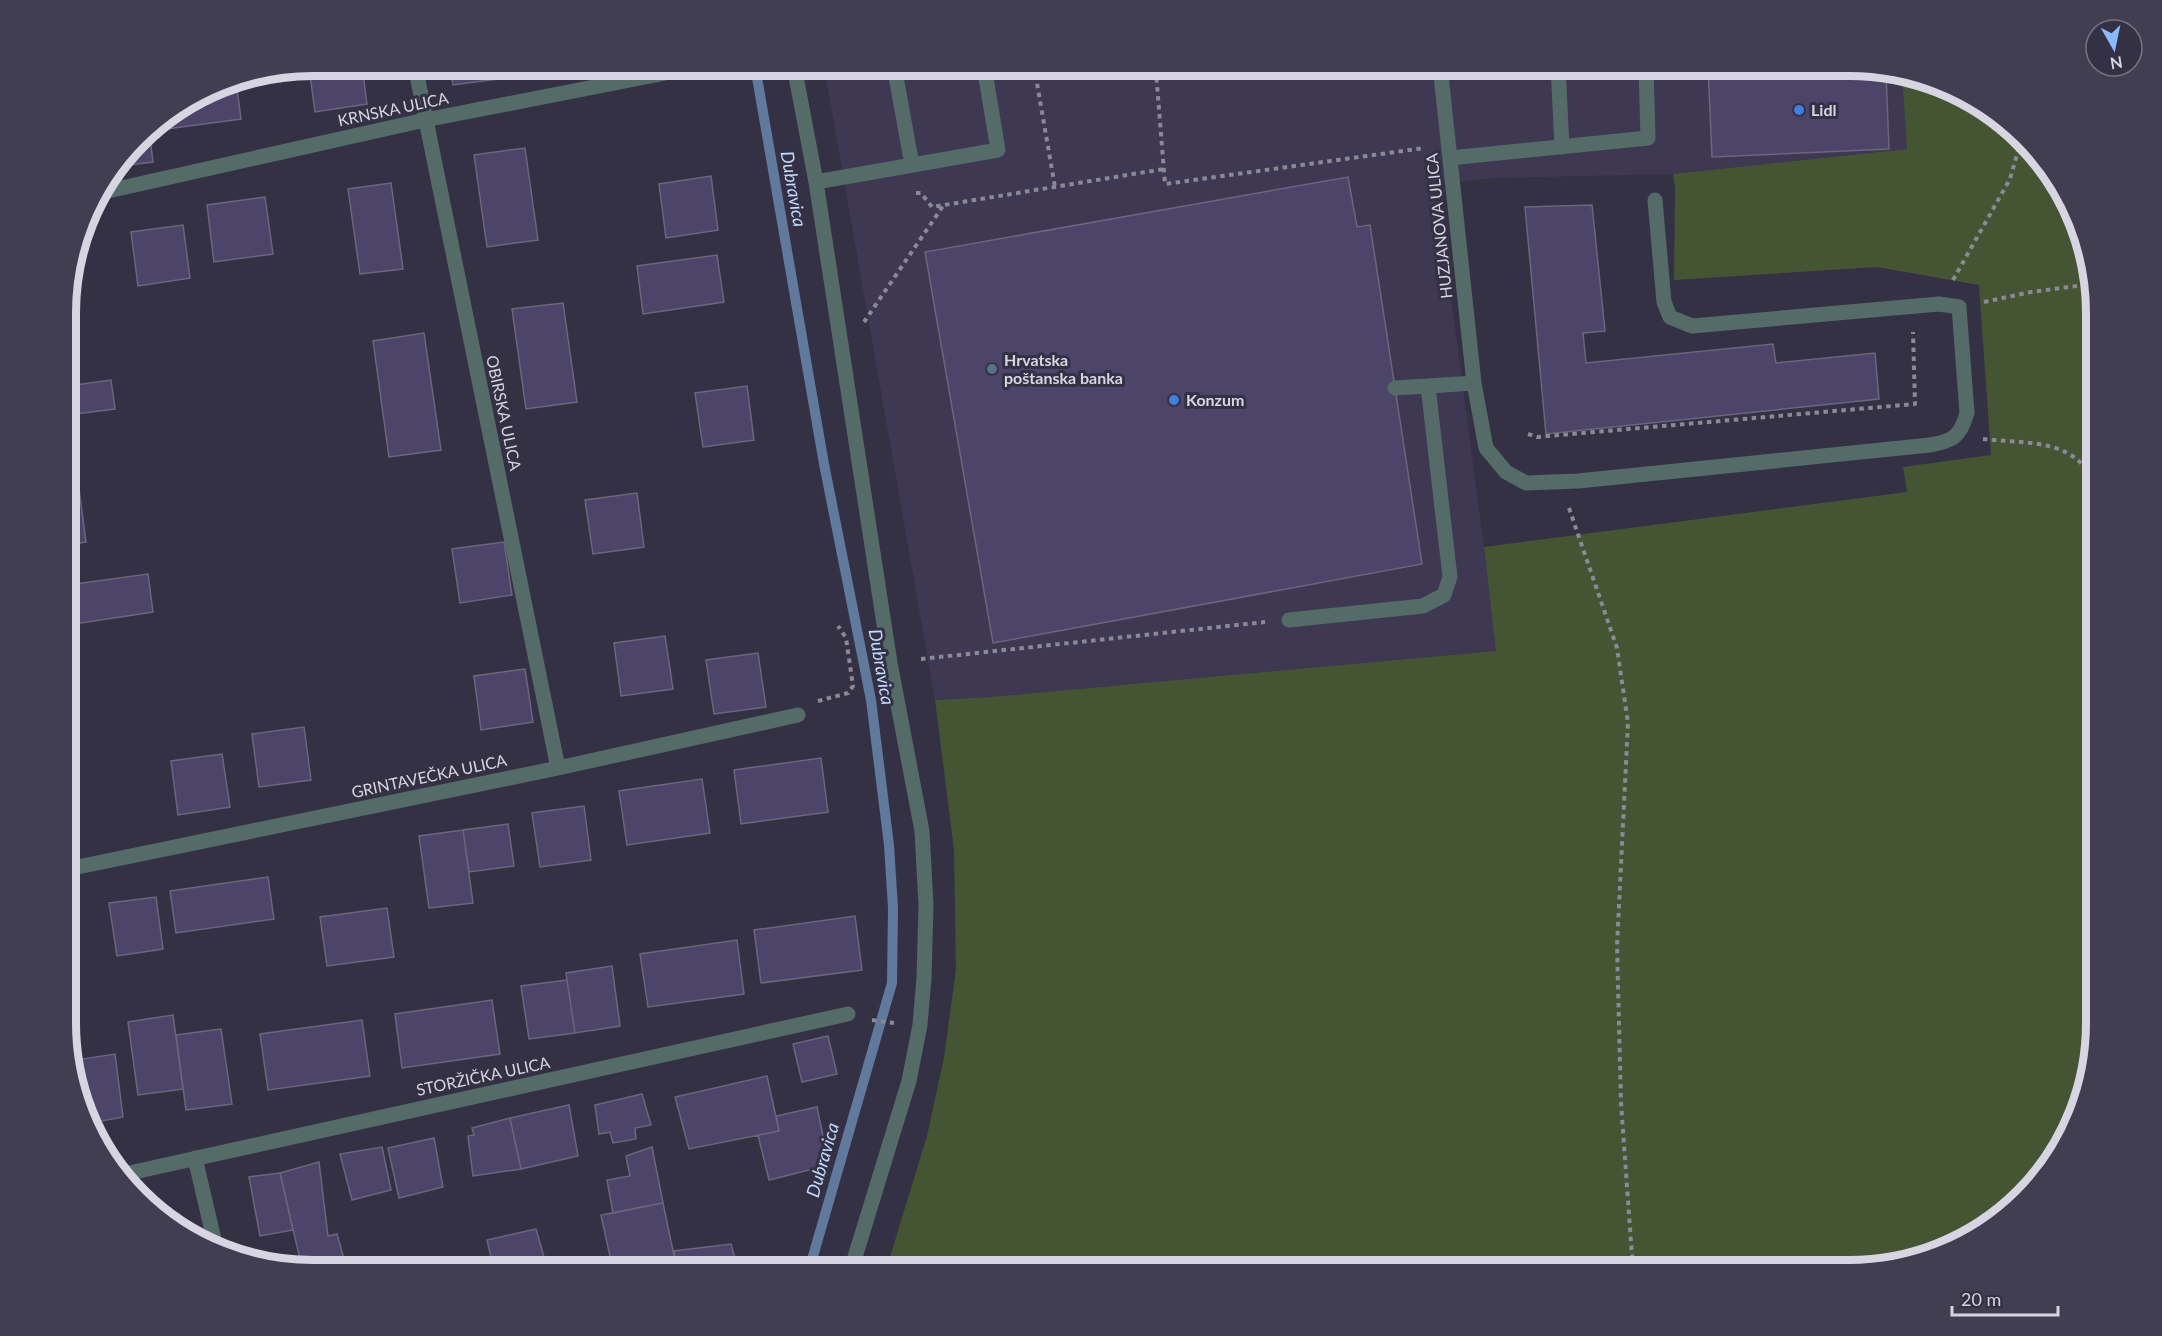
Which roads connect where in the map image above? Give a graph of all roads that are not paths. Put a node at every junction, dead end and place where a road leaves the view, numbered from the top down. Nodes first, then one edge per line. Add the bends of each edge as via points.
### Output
1 (417, 76) edge
2 (646, 76) edge
3 (796, 76) edge
4 (896, 76) edge
5 (986, 76) edge
6 (1441, 76) edge
7 (1558, 76) edge
8 (1646, 76) edge
9 (425, 120) junction
10 (1562, 147) junction
11 (1449, 151) junction
12 (912, 165) junction
13 (816, 182) junction
14 (110, 191) edge
15 (1655, 200) dead end
16 (1474, 383) junction
17 (1428, 386) junction
18 (1395, 388) dead end
19 (1289, 620) road end
20 (798, 715) road end
21 (558, 768) junction
22 (76, 867) edge
23 (848, 1014) dead end
24 (195, 1158) junction
25 (130, 1173) edge
26 (213, 1237) edge
27 (854, 1260) edge

1 - 9 street, OBIRSKA ULICA
2 - 9 street, KRNSKA ULICA
3 - 13 street
4 - 12 street
5 - 12 street via 998,150
6 - 11 street, HUZJANOVA ULICA
7 - 10 street
8 - 10 street via 1648,138
9 - 14 street, KRNSKA ULICA
9 - 21 street, OBIRSKA ULICA
10 - 11 street
11 - 16 street, HUZJANOVA ULICA
12 - 13 street
13 - 27 street via 888,651 922,831 926,905 920,1025 909,1082
15 - 16 street, HUZJANOVA ULICA via 1664,302 1670,317 1692,326 1939,304 1959,307 1967,413 1962,430 1948,442 1930,445 1526,483 1506,472 1486,448
16 - 17 street
17 - 18 street
17 - 19 street via 1450,577 1444,595 1423,606
20 - 21 street, GRINTAVEČKA ULICA
21 - 22 street, GRINTAVEČKA ULICA
23 - 24 street, STORŽIČKA ULICA
24 - 25 street, STORŽIČKA ULICA
24 - 26 street

